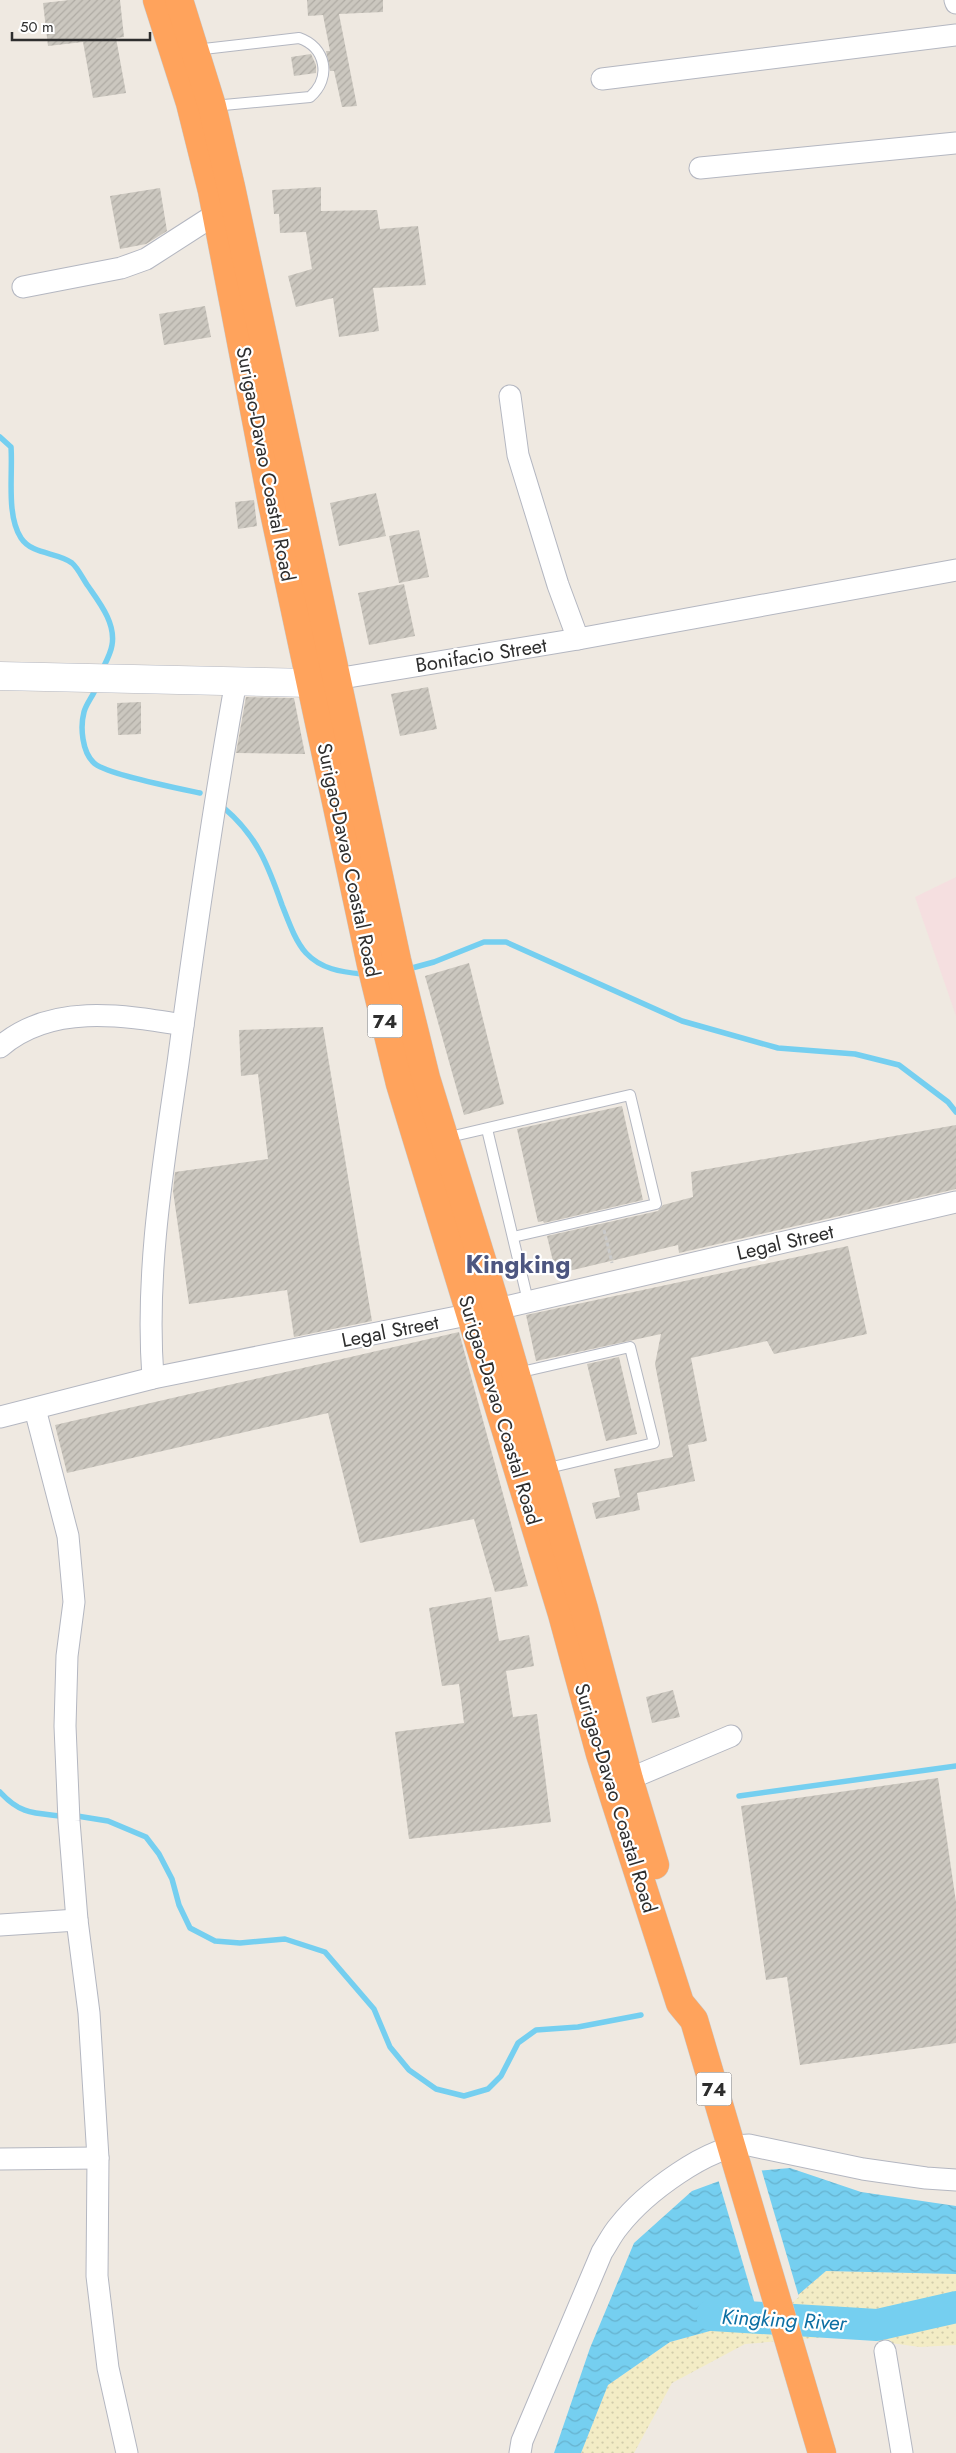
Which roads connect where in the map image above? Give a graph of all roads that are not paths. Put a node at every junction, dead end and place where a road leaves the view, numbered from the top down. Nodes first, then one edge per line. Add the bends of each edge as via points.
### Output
1 (157, 0) edge
2 (179, 0) edge
3 (956, 35) edge
4 (195, 50) junction
5 (602, 79) dead end
6 (212, 106) junction
7 (956, 143) edge
8 (700, 168) dead end
9 (220, 197) junction
10 (23, 287) dead end
11 (510, 396) dead end
12 (956, 570) edge
13 (578, 639) junction
14 (0, 676) edge
15 (323, 681) junction
16 (236, 682) junction
17 (384, 963) junction
18 (183, 1025) junction
19 (0, 1047) edge
20 (487, 1129) junction
21 (444, 1139) junction
22 (956, 1202) edge
23 (513, 1237) junction
24 (528, 1301) junction
25 (497, 1309) junction
26 (470, 1314) junction
27 (516, 1374) junction
28 (153, 1378) junction
29 (35, 1409) junction
30 (0, 1417) edge
31 (544, 1470) junction
32 (573, 1611) junction
33 (731, 1736) dead end
34 (611, 1752) junction
35 (629, 1779) junction
36 (77, 1920) junction
37 (0, 1925) edge
38 (694, 2020) junction
39 (733, 2152) junction
40 (98, 2158) junction
41 (0, 2159) edge
42 (956, 2180) edge
43 (885, 2351) dead end
44 (127, 2453) edge
45 (520, 2453) edge
46 (822, 2453) edge
47 (902, 2453) edge

1 - 9 highway, Surigao-Davao Coastal Road / 74
2 - 4 highway, Surigao-Davao Coastal Road / 74
3 - 5 street
4 - 6 highway, Surigao-Davao Coastal Road / 74
4 - 6 lane via 299,38 313,45 322,58 324,75 317,91 310,97
6 - 9 highway, Surigao-Davao Coastal Road / 74
7 - 8 street
9 - 10 street via 146,259 121,268
9 - 15 highway, Surigao-Davao Coastal Road / 74
11 - 13 street via 518,455
12 - 13 street, Bonifacio Street
13 - 15 street, Bonifacio Street
14 - 16 street, Bonifacio Street
15 - 16 street, Bonifacio Street
15 - 17 highway, Surigao-Davao Coastal Road / 74
16 - 18 street via 214,806
17 - 21 highway, Surigao-Davao Coastal Road / 74 via 426,1078
17 - 26 highway, Surigao-Davao Coastal Road / 74 via 400,1084
18 - 19 street via 121,1015 84,1015 44,1023 11,1037
18 - 28 street via 151,1276
20 - 21 lane
20 - 23 lane
20 - 23 lane via 630,1095 656,1204
21 - 25 highway, Surigao-Davao Coastal Road / 74
22 - 24 street, Legal Street
23 - 24 lane
24 - 25 street, Legal Street
25 - 26 street, Legal Street
25 - 27 highway, Surigao-Davao Coastal Road / 74
26 - 28 street, Legal Street
26 - 32 highway, Surigao-Davao Coastal Road / 74
27 - 31 highway, Surigao-Davao Coastal Road / 74
27 - 31 lane via 630,1347 654,1443
28 - 29 street, Legal Street
29 - 30 street, Legal Street
29 - 36 street via 68,1536 74,1602 67,1656 65,1726
31 - 32 highway, Surigao-Davao Coastal Road / 74
32 - 34 highway, Surigao-Davao Coastal Road / 74
33 - 35 street
34 - 35 highway, Surigao-Davao Coastal Road / 74
34 - 38 highway, Surigao-Davao Coastal Road / 74 via 680,2003
35 - 38 highway, Surigao-Davao Coastal Road / 74 via 697,1998
36 - 37 street
36 - 40 street via 90,2013
38 - 39 highway, Surigao-Davao Coastal Road / 74
39 - 42 street via 756,2146 863,2169
39 - 45 street via 698,2162 659,2188 619,2226 590,2279
39 - 46 highway, Surigao-Davao Coastal Road / 74
40 - 41 street
40 - 44 street via 97,2276 108,2368
43 - 47 street

